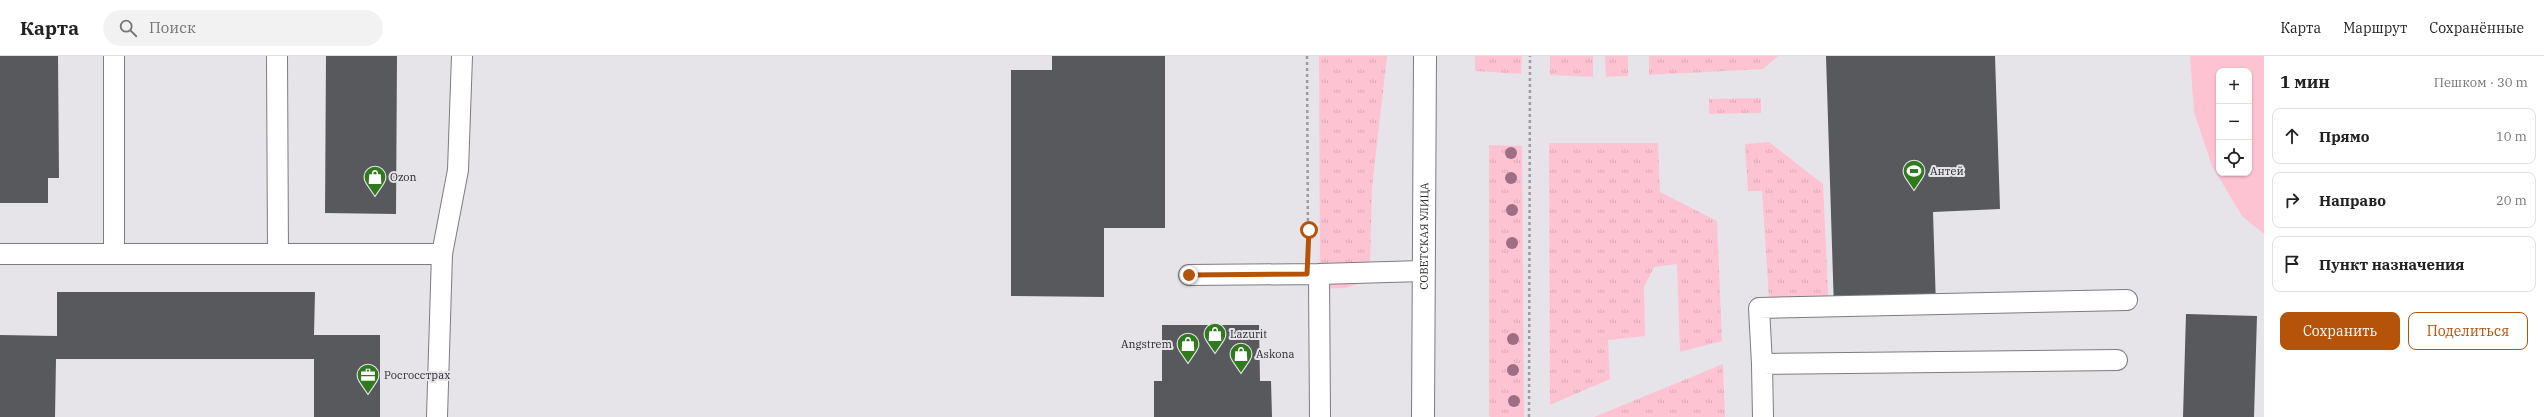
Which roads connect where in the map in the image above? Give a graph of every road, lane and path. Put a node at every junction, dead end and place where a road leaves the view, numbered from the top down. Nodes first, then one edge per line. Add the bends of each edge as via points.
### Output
1 (114, 56) edge
2 (277, 56) edge
3 (462, 56) edge
4 (1307, 56) edge
5 (1425, 56) edge
6 (1530, 56) edge
7 (278, 252) junction
8 (114, 253) junction
9 (0, 254) edge
10 (442, 254) junction
11 (1423, 271) junction
12 (1313, 274) junction
13 (1189, 275) dead end
14 (2127, 300) dead end
15 (2117, 360) dead end
16 (1762, 364) junction
17 (437, 417) edge
18 (1320, 417) edge
19 (1423, 417) edge
20 (1529, 417) edge
21 (1763, 417) edge

1 - 8 lane
2 - 7 lane
3 - 10 lane via 458,170
4 - 12 path via 1309,230
5 - 11 main road, СОВЕТСКАЯ УЛИЦА
6 - 20 path
7 - 8 lane
7 - 10 lane
8 - 9 lane
10 - 17 lane
11 - 12 lane
11 - 19 main road, СОВЕТСКАЯ УЛИЦА
12 - 13 lane
12 - 18 lane
14 - 16 lane via 1759,308
15 - 16 lane
16 - 21 lane

